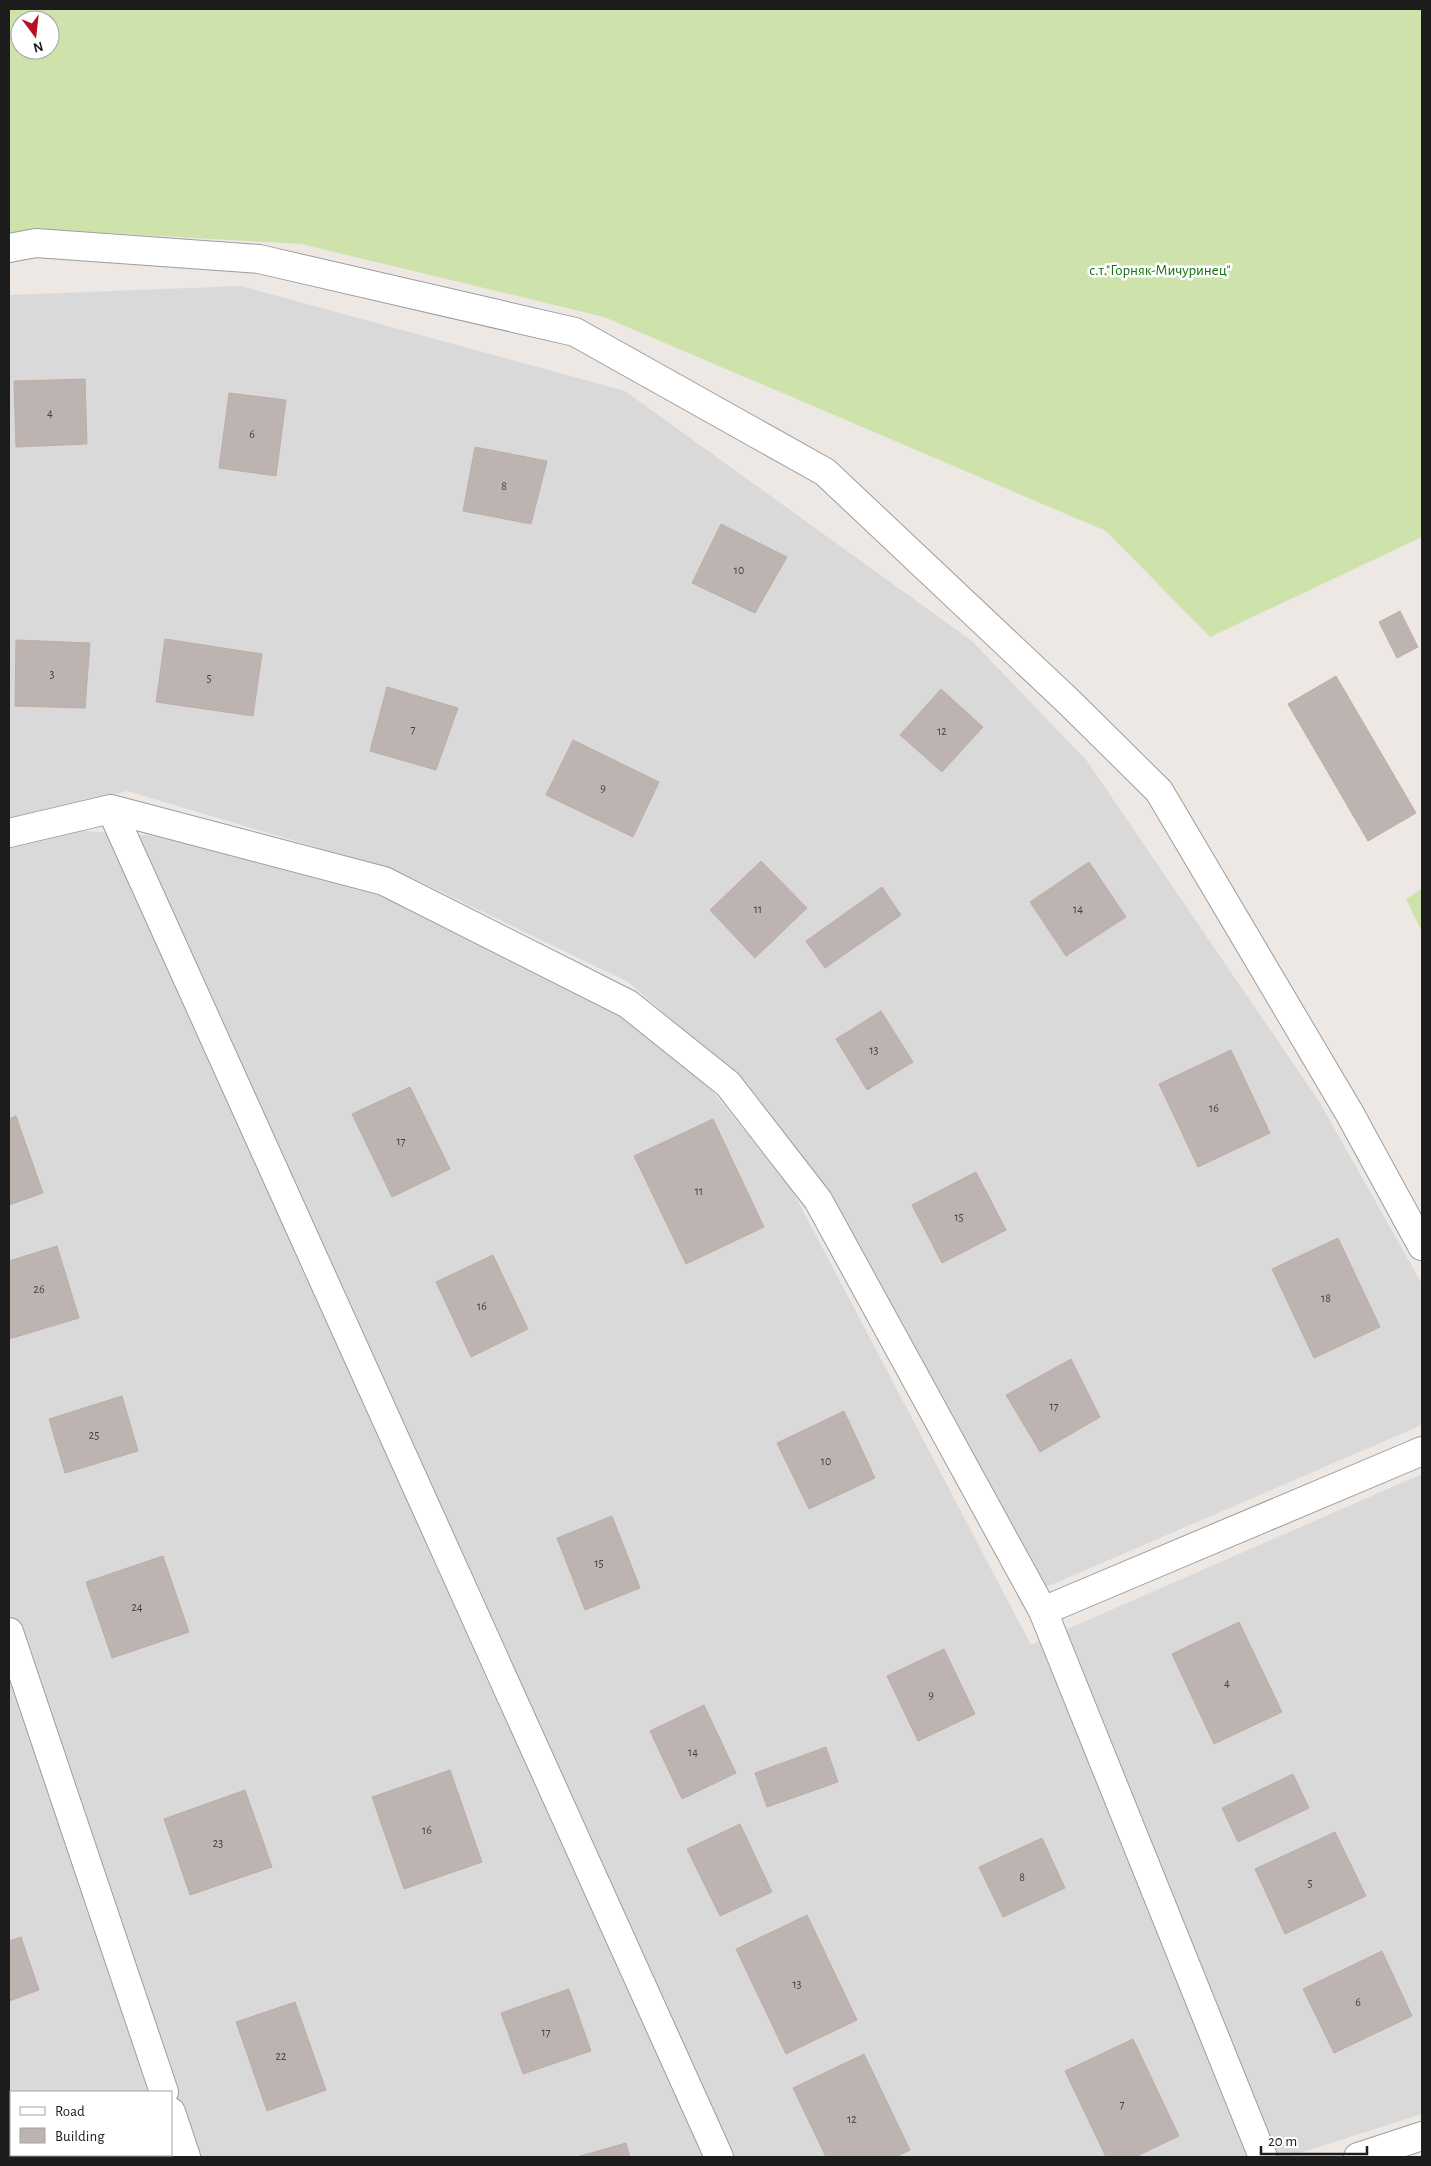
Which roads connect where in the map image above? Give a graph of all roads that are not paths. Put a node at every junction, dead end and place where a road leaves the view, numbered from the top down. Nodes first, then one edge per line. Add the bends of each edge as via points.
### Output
1 (9, 248) edge
2 (111, 808) junction
3 (9, 833) edge
4 (1422, 1246) edge
5 (1422, 1451) edge
6 (1043, 1611) junction
7 (9, 1632) edge
8 (164, 2091) edge
9 (172, 2115) edge
10 (1422, 2136) edge
11 (186, 2157) edge
12 (719, 2157) edge
13 (1263, 2157) edge
14 (1358, 2157) edge

1 - 4 street via 36,243 259,259 575,332 825,472 1159,791 1350,1114
2 - 3 street
2 - 6 street via 384,880 628,1004 728,1084 818,1200
2 - 12 street
5 - 6 street
6 - 13 street
7 - 8 street
9 - 11 street
10 - 14 street

